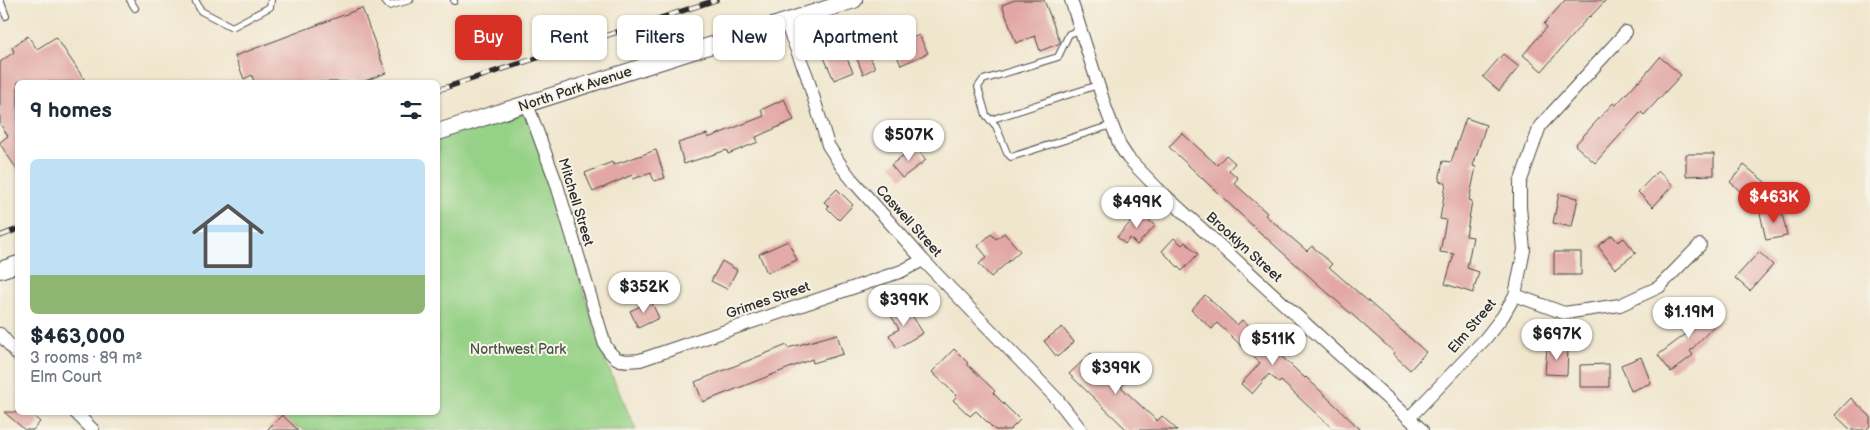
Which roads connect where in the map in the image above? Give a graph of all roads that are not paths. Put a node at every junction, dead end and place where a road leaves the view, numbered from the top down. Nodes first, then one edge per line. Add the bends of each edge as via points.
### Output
1 (0, 0) edge
2 (130, 0) edge
3 (196, 0) edge
4 (271, 0) edge
5 (384, 0) edge
6 (410, 0) edge
7 (854, 0) edge
8 (1071, 0) edge
9 (135, 8) dead end
10 (6, 16) dead end
11 (786, 23) junction
12 (1080, 30) junction
13 (1626, 32) dead end
14 (1098, 86) junction
15 (527, 104) junction
16 (990, 120) junction
17 (1112, 124) junction
18 (440, 131) edge
19 (1700, 244) dead end
20 (923, 260) junction
21 (15, 265) edge
22 (0, 270) edge
23 (1515, 295) junction
24 (0, 334) edge
25 (15, 352) edge
26 (621, 360) joint
27 (78, 415) edge
28 (1409, 418) junction
29 (93, 430) edge
30 (1081, 430) edge
31 (1422, 430) edge

1 - 10 lane
2 - 9 lane
3 - 4 lane via 200,11 232,27 270,7
5 - 6 lane via 389,6
7 - 11 street, North Park Avenue
8 - 12 street, Brooklyn Street
11 - 15 street, North Park Avenue
11 - 20 street, Caswell Street via 807,76 828,145 854,182
12 - 14 street, Brooklyn Street
12 - 16 lane via 1069,34 1058,56 983,80 978,87
13 - 23 street, Elm Street via 1540,126 1520,183 1524,250
14 - 16 lane
14 - 17 street, Brooklyn Street
15 - 18 street, North Park Avenue
15 - 26 street, Mitchell Street via 556,182 605,345 610,355
16 - 17 lane via 1011,157
17 - 28 street, Brooklyn Street via 1128,158 1158,189
19 - 23 street via 1659,287 1620,305 1564,313
20 - 26 street, Grimes Street via 902,271 640,360
20 - 30 street, Caswell Street via 1057,399
21 - 22 street
23 - 28 street, Elm Street via 1484,339
24 - 25 street
27 - 29 street
28 - 31 street, Brooklyn Street

